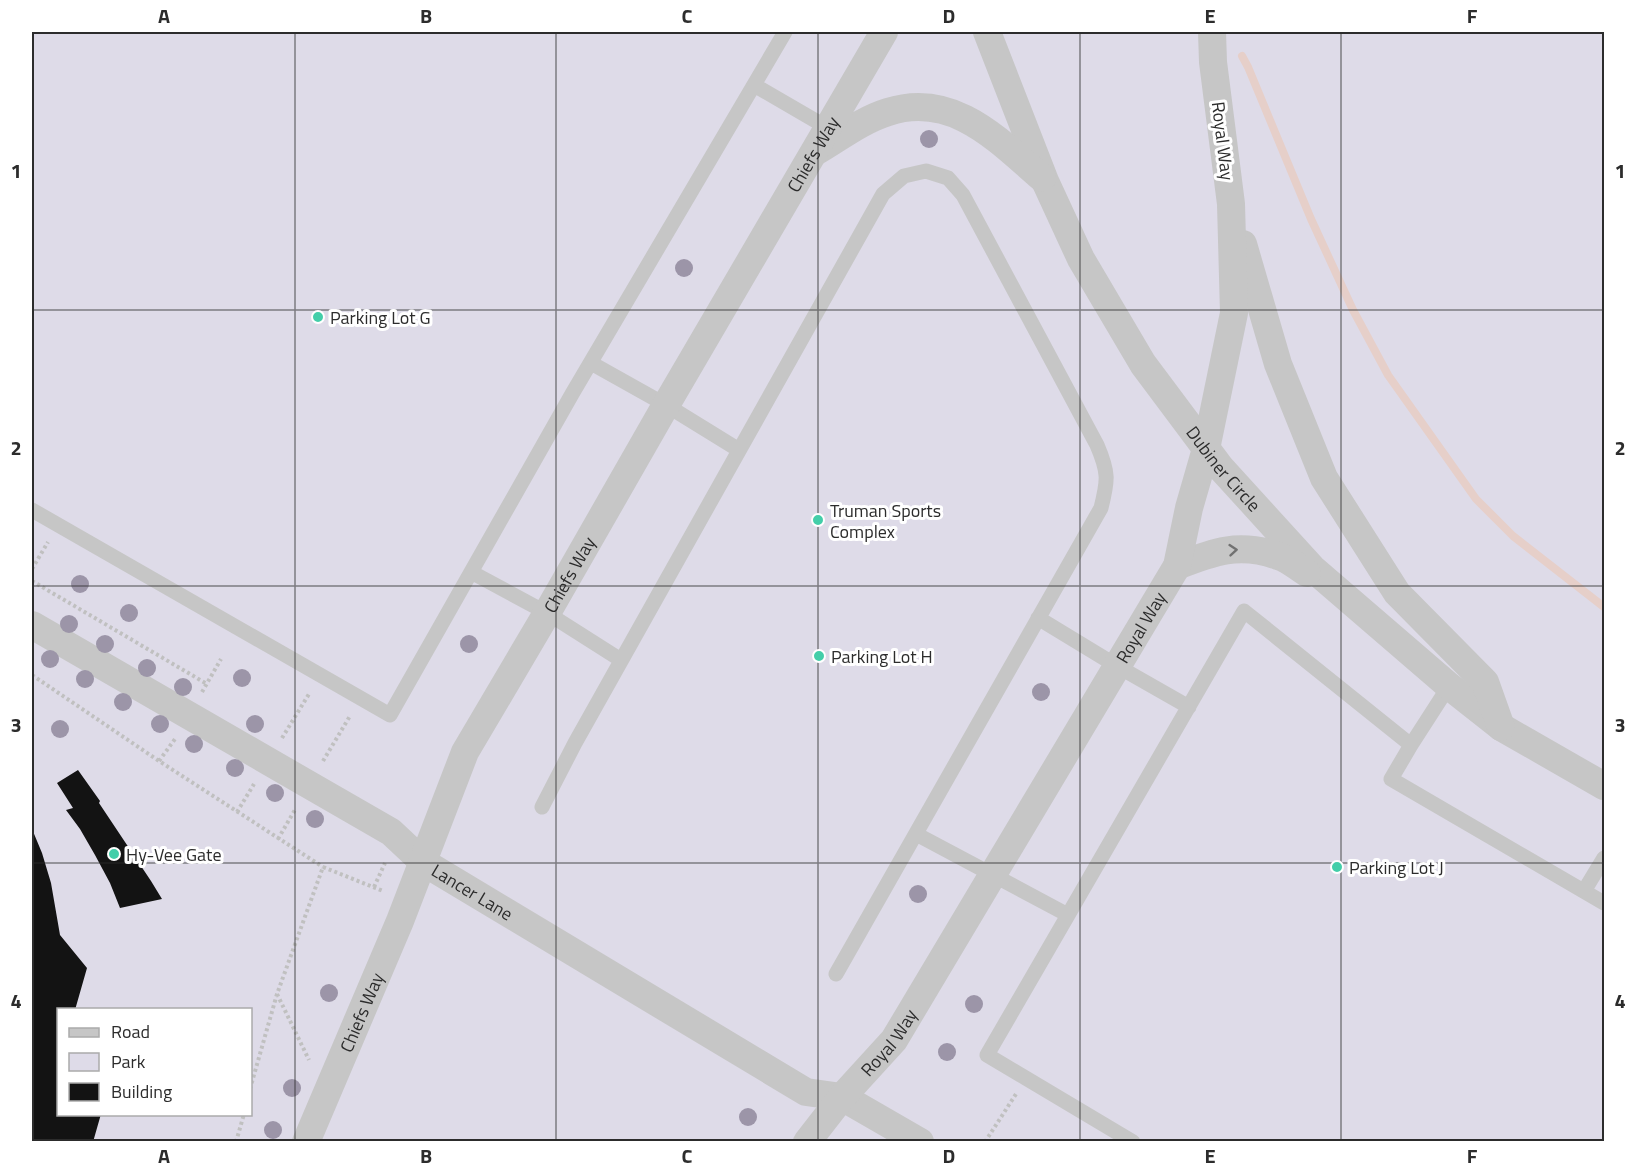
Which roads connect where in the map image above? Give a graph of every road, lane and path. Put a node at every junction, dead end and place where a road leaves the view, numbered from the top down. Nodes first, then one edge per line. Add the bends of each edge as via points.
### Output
1 (785, 32) edge
2 (884, 32) edge
3 (987, 32) edge
4 (1212, 32) edge
5 (754, 86) junction
6 (828, 128) junction
7 (812, 154) junction
8 (1045, 182) junction
9 (1231, 204) junction
10 (591, 363) junction
11 (666, 405) junction
12 (1206, 448) junction
13 (739, 450) junction
14 (32, 510) edge
15 (59, 525) junction
16 (1177, 566) junction
17 (32, 569) edge
18 (471, 572) junction
19 (32, 581) edge
20 (1341, 593) junction
21 (547, 613) junction
22 (1038, 618) junction
23 (32, 625) edge
24 (221, 659) dead end
25 (621, 660) junction
26 (1117, 666) junction
27 (32, 675) edge
28 (321, 675) junction
29 (207, 684) junction
30 (1449, 686) junction
31 (202, 693) dead end
32 (361, 698) junction
33 (1189, 707) junction
34 (1501, 728) junction
35 (176, 737) dead end
36 (281, 740) dead end
37 (1411, 745) junction
38 (159, 761) junction
39 (322, 763) dead end
40 (254, 783) dead end
41 (1605, 786) edge
42 (542, 807) dead end
43 (296, 808) dead end
44 (237, 812) junction
45 (916, 834) junction
46 (278, 838) junction
47 (1605, 858) edge
48 (386, 860) dead end
49 (423, 862) junction
50 (323, 867) junction
51 (993, 876) junction
52 (374, 887) junction
53 (1584, 891) junction
54 (390, 893) dead end
55 (1605, 903) edge
56 (1068, 915) junction
57 (836, 974) dead end
58 (277, 994) junction
59 (312, 1066) dead end
60 (252, 1082) edge
61 (842, 1097) junction
62 (1004, 1113) dead end
63 (243, 1116) edge
64 (236, 1142) edge
65 (306, 1142) edge
66 (807, 1142) edge
67 (920, 1142) edge
68 (985, 1142) edge
69 (1132, 1142) edge

1 - 5 lane
2 - 6 street, Chiefs Way
3 - 8 street, Dubiner Circle
4 - 9 street, Royal Way
5 - 6 lane
5 - 10 lane
6 - 7 street, Chiefs Way
7 - 8 street via 889,112 930,108 969,119
7 - 11 street, Chiefs Way
8 - 12 street, Dubiner Circle via 1081,259 1137,355
9 - 12 street, Royal Way via 1234,313
9 - 34 street via 1278,364 1324,478 1397,593 1485,682
10 - 11 lane
10 - 18 lane
11 - 13 lane
11 - 21 street, Chiefs Way
12 - 16 street, Royal Way
12 - 20 street, Dubiner Circle via 1312,568
13 - 22 lane via 883,194 904,176 926,171 948,178 963,195 1105,465 1107,485 1101,508
13 - 25 lane
14 - 15 lane
15 - 17 path
15 - 28 lane
16 -> 20 street via 1229,549 1250,549 1280,556
16 - 26 street, Royal Way
18 - 21 lane
18 - 32 lane via 390,715
19 - 29 path
20 - 30 street, Dubiner Circle
21 - 25 lane
21 - 49 street, Chiefs Way via 465,752
22 - 26 lane
22 - 45 lane
23 - 49 street, Lancer Lane via 391,832
24 - 29 path
25 - 42 lane
26 - 33 lane
26 - 51 street, Royal Way
27 - 38 path
28 - 32 lane
28 - 36 path
29 - 31 path
30 - 34 street, Dubiner Circle
30 - 37 lane
32 - 39 path
33 - 37 lane via 1244,611
33 - 56 lane
34 - 41 street, Dubiner Circle
35 - 38 path
37 - 53 lane via 1391,779
38 - 44 path
40 - 44 path
43 - 46 path
44 - 46 path
45 - 51 lane
45 - 57 lane
46 - 50 path
47 - 53 lane
48 - 52 path
49 - 61 street, Lancer Lane via 806,1092
49 - 65 street, Chiefs Way
50 - 52 path
50 - 58 path
51 - 56 lane
51 - 61 street, Royal Way via 894,1040
52 - 54 path
53 - 55 lane
56 - 69 lane via 987,1055
58 - 59 path
58 - 60 path
61 - 66 street, Royal Way
61 - 67 street, Lancer Lane
62 - 68 path
63 - 64 path

